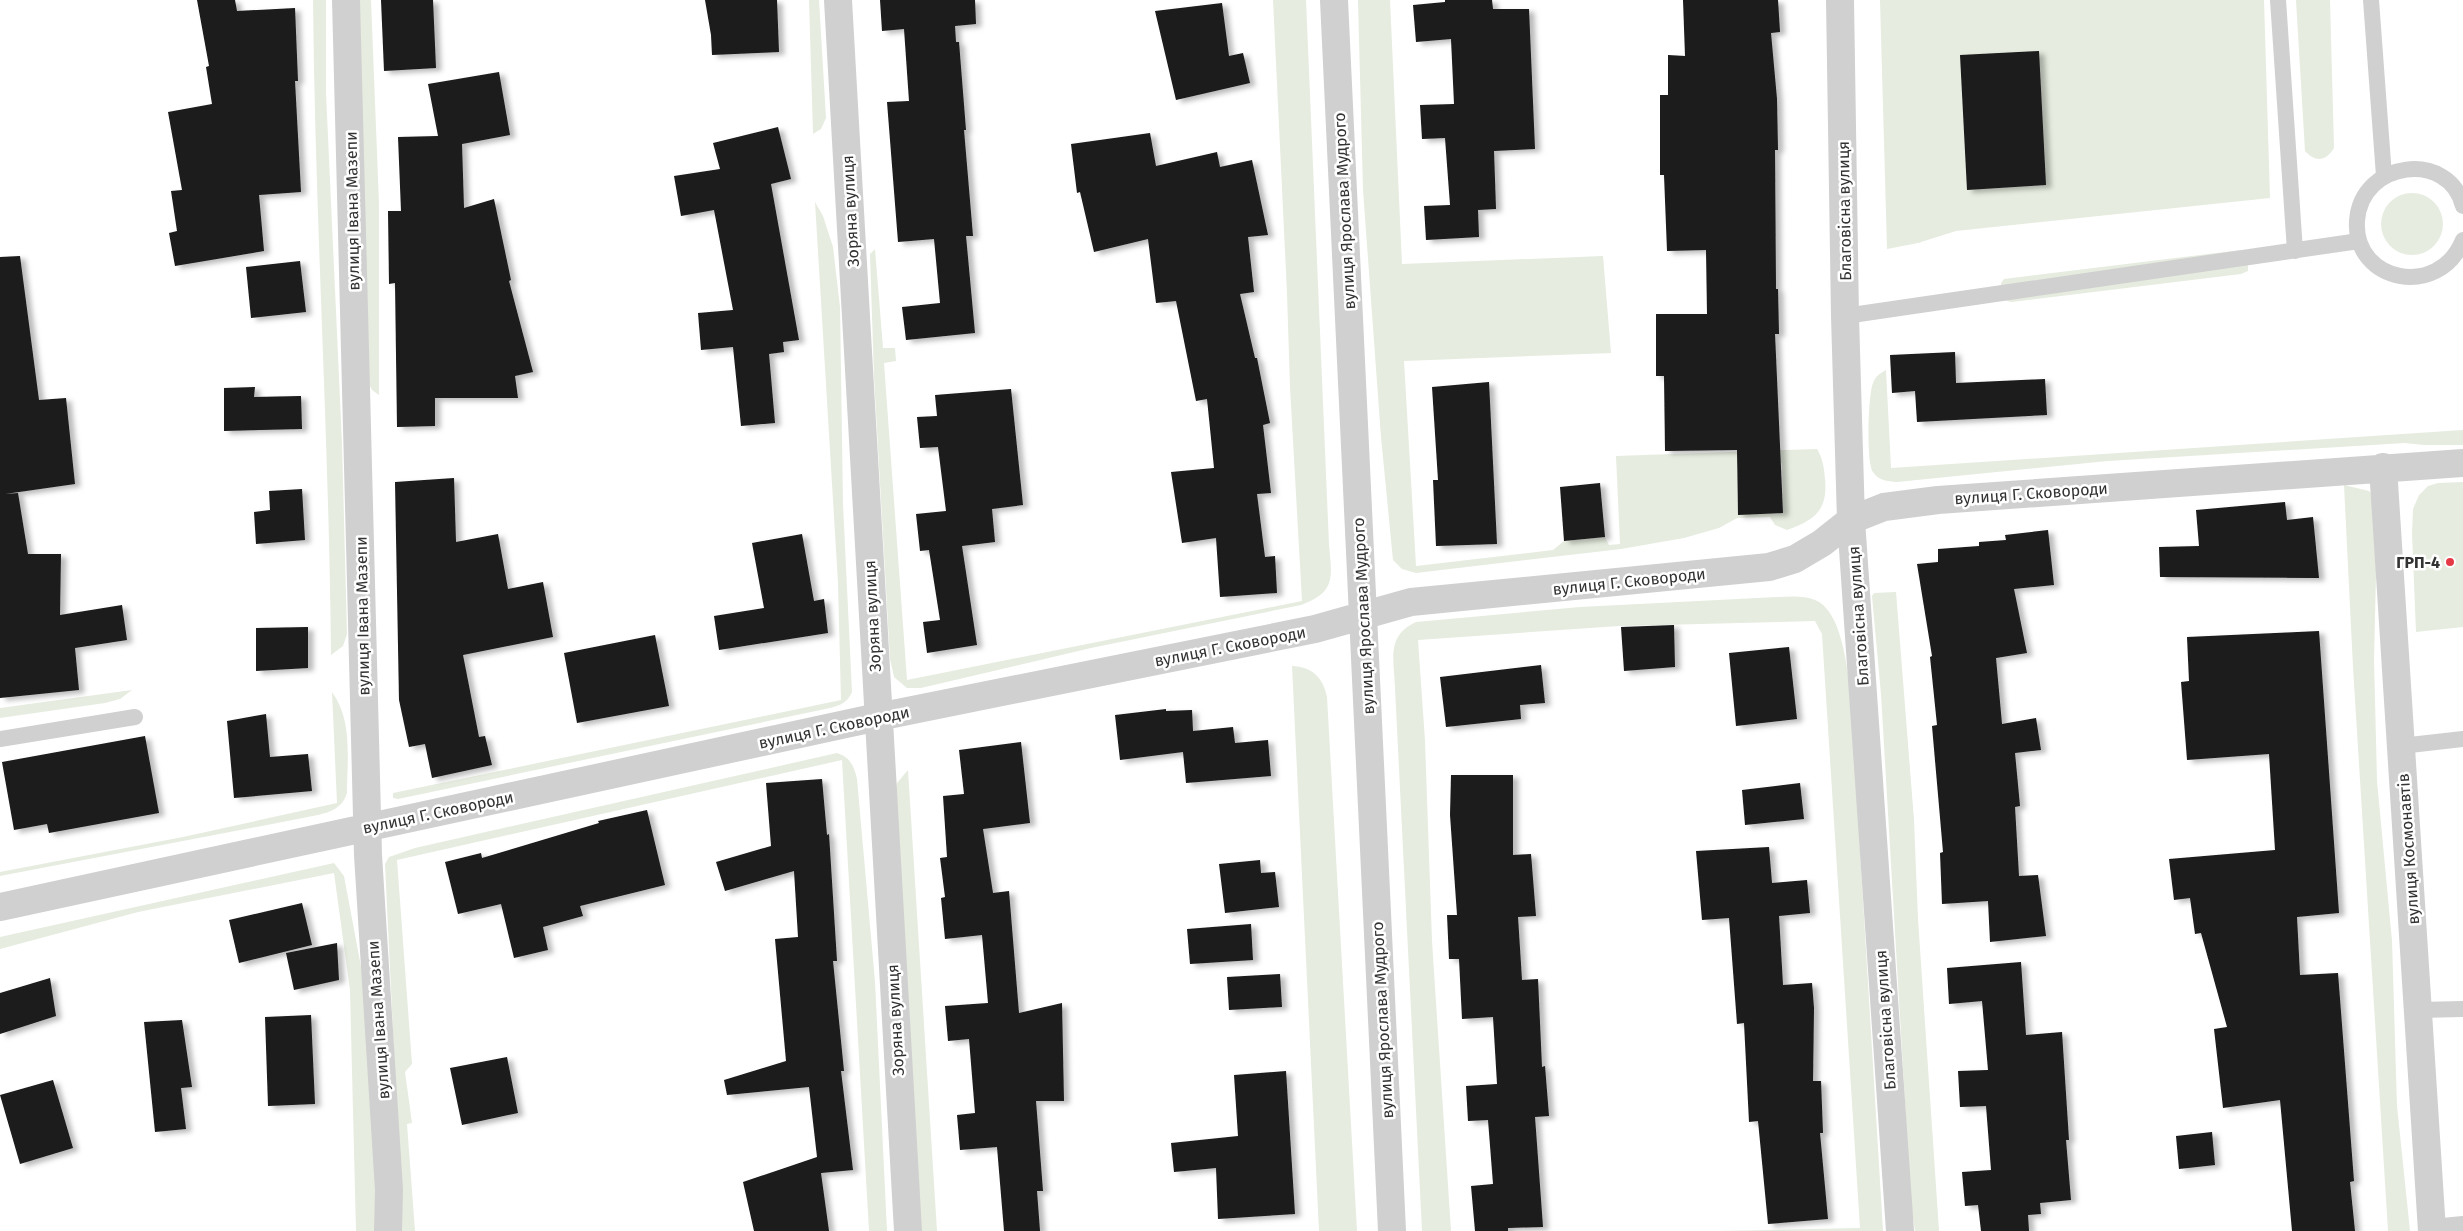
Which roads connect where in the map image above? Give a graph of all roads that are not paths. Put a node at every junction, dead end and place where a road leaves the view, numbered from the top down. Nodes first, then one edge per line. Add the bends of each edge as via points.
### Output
1 (346, 0) edge
2 (838, 0) edge
3 (1334, 0) edge
4 (1840, 0) edge
5 (2278, 0) edge
6 (2371, 0) edge
7 (2384, 176) junction
8 (2463, 206) edge
9 (2463, 240) edge
10 (2359, 241) junction
11 (2295, 250) junction
12 (1845, 316) junction
13 (2463, 463) edge
14 (2383, 467) junction
15 (1851, 520) junction
16 (1363, 617) junction
17 (135, 717) dead end
18 (878, 717) junction
19 (0, 739) edge
20 (2463, 739) edge
21 (2401, 746) junction
22 (367, 828) junction
23 (0, 907) edge
24 (2463, 1009) edge
25 (2418, 1010) junction
26 (2463, 1224) edge
27 (2432, 1229) edge
28 (388, 1231) edge
29 (908, 1231) edge
30 (1392, 1231) edge
31 (1900, 1231) edge

1 - 22 street, вулиця Івана Мазепи
2 - 18 street, Зоряна вулиця
3 - 16 street, вулиця Ярослава Мудрого
4 - 12 street, Благовісна вулиця
5 - 11 lane
6 - 7 lane
7 - 8 lane via 2401,169 2420,169 2438,175 2452,186
7 - 10 lane via 2370,188 2360,204
9 - 10 lane via 2447,264 2433,274 2416,278 2399,277 2382,270
10 - 11 lane
11 - 12 lane
12 - 15 street, Благовісна вулиця
13 - 14 street, вулиця Г. Сковороди
14 - 15 street, вулиця Г. Сковороди via 1938,500 1884,507
14 - 21 street, вулиця Космонавтів
15 - 16 street, вулиця Г. Сковороди via 1795,559 1769,567 1411,602
15 - 31 street, Благовісна вулиця
16 - 18 street, вулиця Г. Сковороди
16 - 30 street, вулиця Ярослава Мудрого
17 - 19 lane
18 - 22 street, вулиця Г. Сковороди
18 - 29 street, Зоряна вулиця
20 - 21 lane
21 - 25 street, вулиця Космонавтів
22 - 23 street, вулиця Г. Сковороди
22 - 28 street, вулиця Івана Мазепи via 389,1190
24 - 25 lane
25 - 27 street, вулиця Космонавтів
26 - 27 lane

